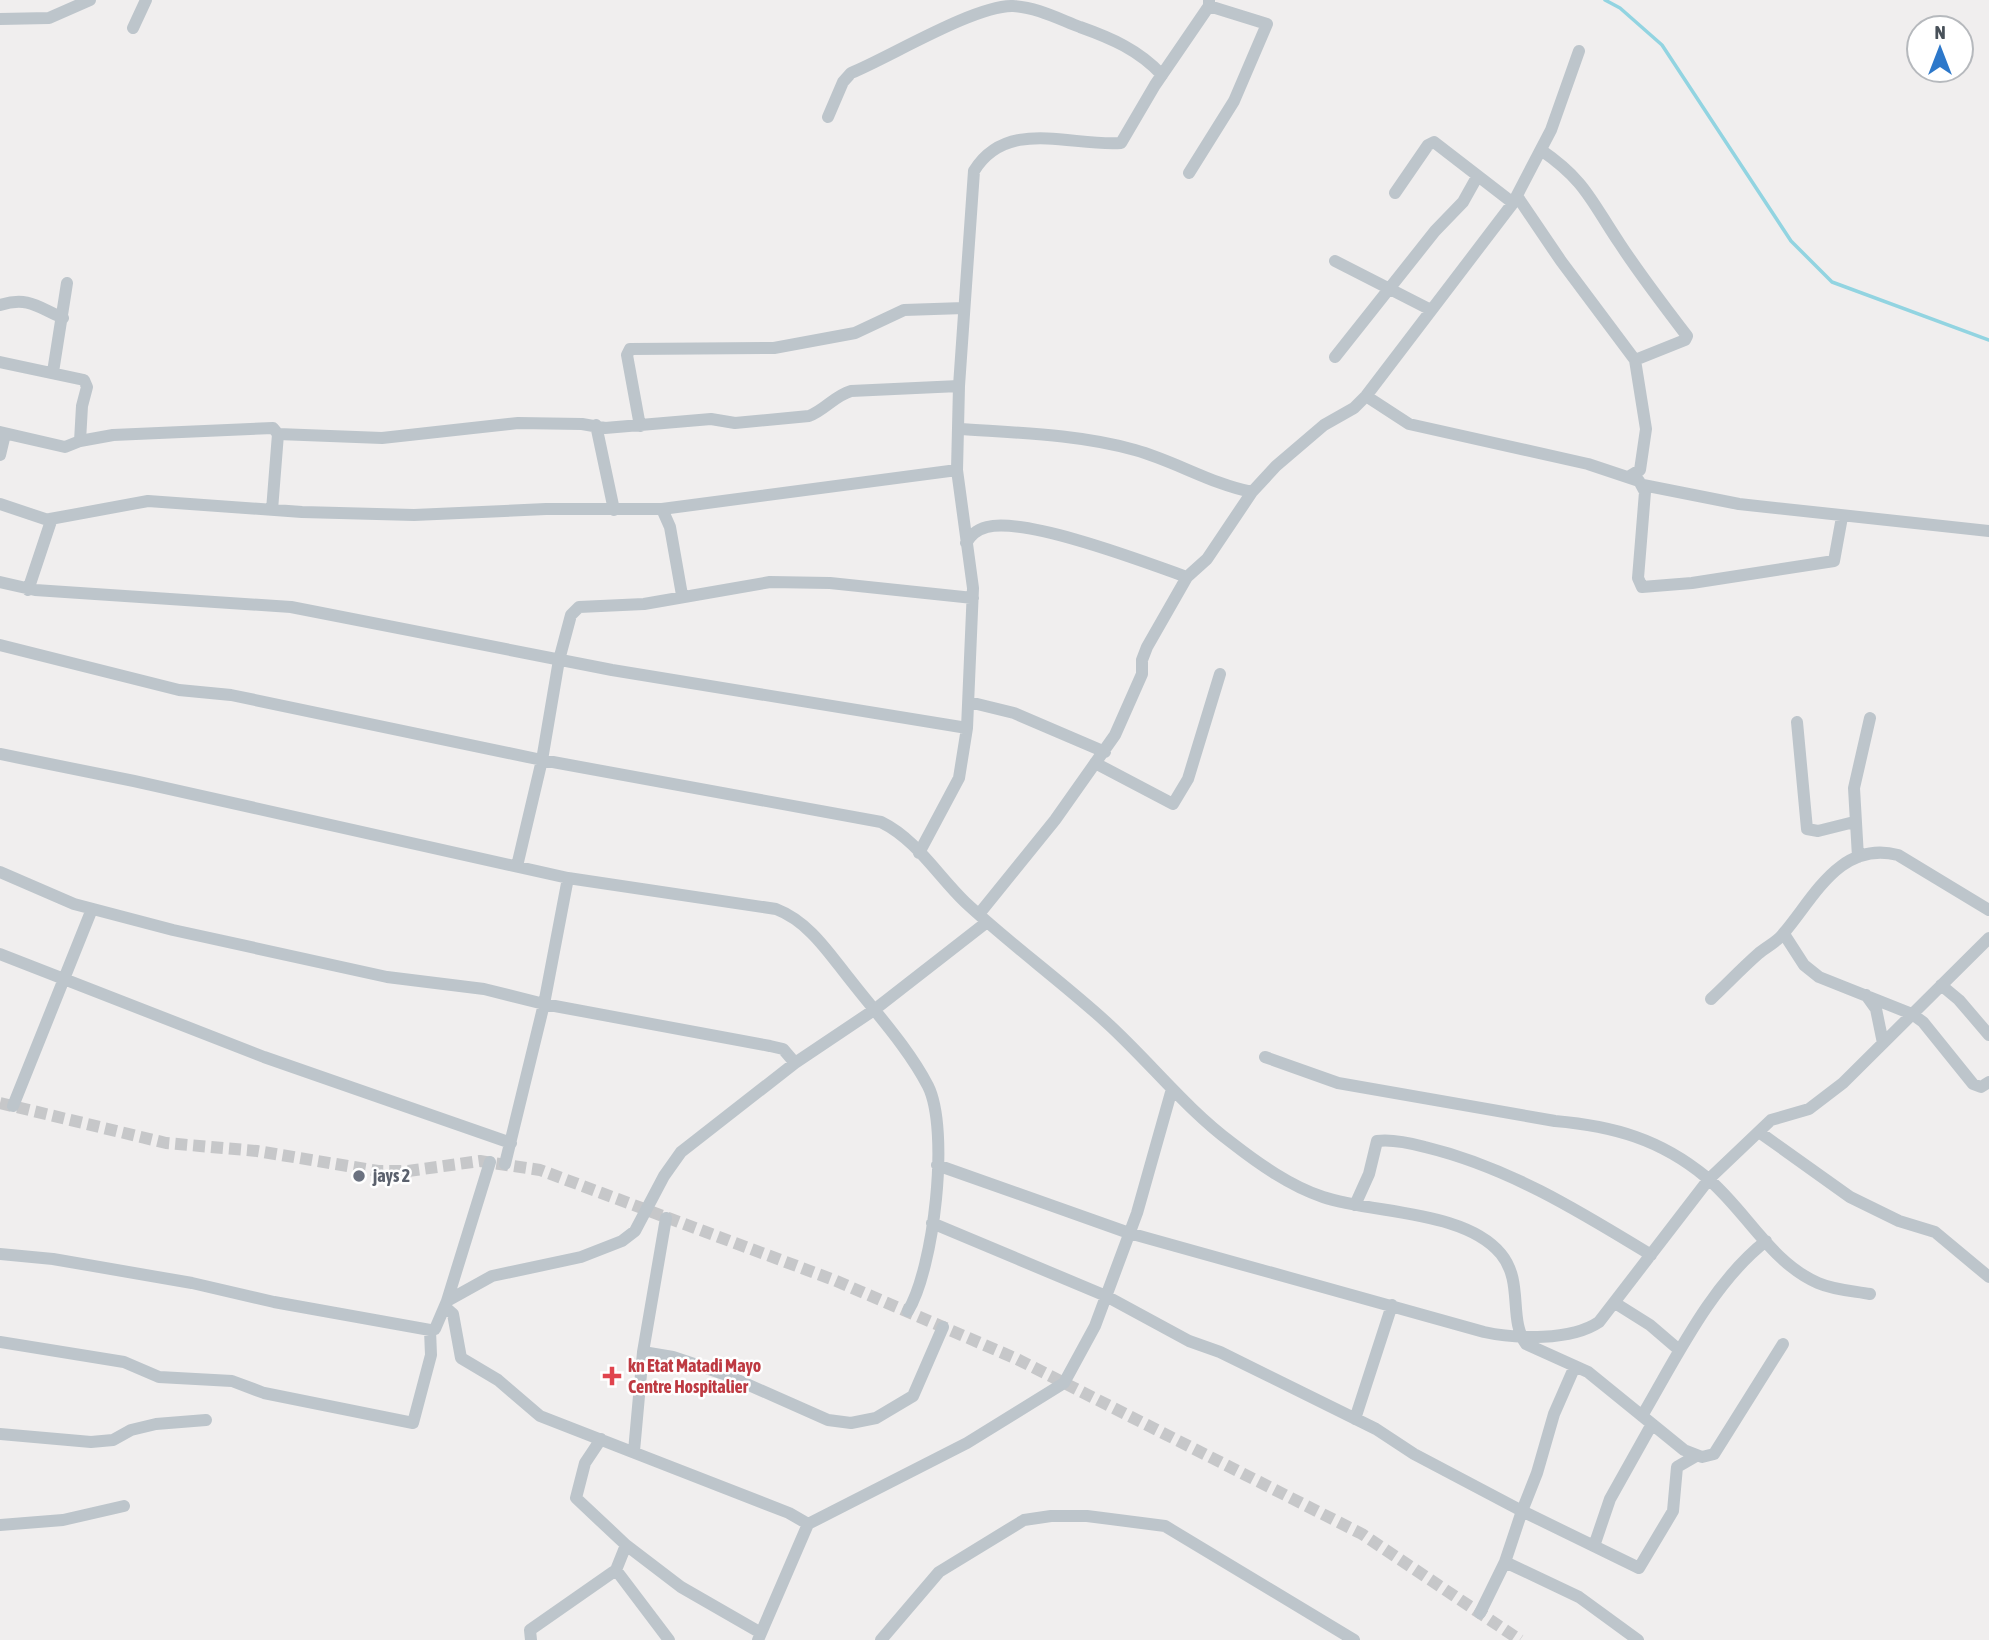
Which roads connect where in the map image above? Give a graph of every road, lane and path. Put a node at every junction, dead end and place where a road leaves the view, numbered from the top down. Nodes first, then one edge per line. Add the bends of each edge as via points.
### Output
1 (90, 0) edge
2 (146, 0) edge
3 (1209, 3) edge
4 (0, 19) edge
5 (133, 28) dead end
6 (1579, 51) dead end
7 (1162, 75) junction
8 (828, 117) dead end
9 (1541, 150) junction
10 (1189, 173) dead end
11 (1477, 177) junction
12 (1395, 193) dead end
13 (1515, 199) junction
14 (1335, 261) dead end
15 (67, 283) dead end
16 (1391, 289) junction
17 (0, 305) edge
18 (964, 308) junction
19 (1429, 309) junction
20 (63, 318) junction
21 (1335, 358) dead end
22 (1635, 360) junction
23 (0, 362) edge
24 (53, 372) junction
25 (959, 386) junction
26 (1366, 396) junction
27 (596, 425) junction
28 (640, 426) junction
29 (959, 429) junction
30 (2, 433) edge
31 (278, 433) junction
32 (80, 441) junction
33 (0, 455) edge
34 (957, 470) junction
35 (1630, 476) junction
36 (1643, 485) junction
37 (1252, 492) junction
38 (0, 505) edge
39 (662, 509) junction
40 (272, 510) junction
41 (614, 510) junction
42 (1842, 517) junction
43 (50, 519) junction
44 (1989, 531) edge
45 (966, 543) junction
46 (1187, 577) junction
47 (0, 582) edge
48 (28, 590) junction
49 (682, 595) junction
50 (973, 598) junction
51 (0, 645) edge
52 (559, 660) junction
53 (1220, 674) dead end
54 (969, 702) junction
55 (1870, 718) dead end
56 (1797, 722) dead end
57 (967, 728) junction
58 (1105, 751) junction
59 (0, 754) edge
60 (542, 760) junction
61 (1095, 763) junction
62 (1854, 822) junction
63 (919, 853) junction
64 (1858, 857) junction
65 (517, 866) junction
66 (0, 872) edge
67 (568, 878) junction
68 (92, 909) junction
69 (1989, 910) edge
70 (983, 918) junction
71 (1784, 934) junction
72 (1989, 938) edge
73 (0, 954) edge
74 (62, 977) junction
75 (1941, 985) junction
76 (1866, 995) junction
77 (1712, 999) dead end
78 (544, 1004) junction
79 (874, 1010) junction
80 (1912, 1014) junction
81 (1989, 1035) edge
82 (1883, 1043) junction
83 (1265, 1058) dead end
84 (795, 1063) junction
85 (1989, 1082) edge
86 (1172, 1089) junction
87 (12, 1106) dead end
88 (1759, 1132) junction
89 (510, 1143) junction
90 (490, 1162) dead end
91 (505, 1164) dead end
92 (937, 1164) junction
93 (1709, 1179) junction
94 (1355, 1205) junction
95 (666, 1218) dead end
96 (932, 1223) junction
97 (1129, 1233) junction
98 (1766, 1241) junction
99 (0, 1254) edge
100 (1651, 1255) junction
101 (1989, 1277) edge
102 (1870, 1294) dead end
103 (1106, 1296) junction
104 (1615, 1303) junction
105 (446, 1304) junction
106 (1392, 1305) junction
107 (908, 1311) dead end
108 (943, 1327) dead end
109 (430, 1330) junction
110 (1520, 1335) junction
111 (0, 1342) edge
112 (1783, 1344) dead end
113 (1678, 1349) junction
114 (643, 1352) junction
115 (1575, 1366) junction
116 (1354, 1419) junction
117 (206, 1420) dead end
118 (1647, 1420) junction
119 (0, 1434) edge
120 (601, 1439) junction
121 (634, 1451) junction
122 (1696, 1456) junction
123 (124, 1506) dead end
124 (1522, 1511) junction
125 (808, 1524) junction
126 (0, 1525) edge
127 (626, 1545) junction
128 (1594, 1546) junction
129 (1505, 1562) junction
130 (616, 1570) junction
131 (1480, 1613) dead end
132 (760, 1637) edge
133 (531, 1640) edge
134 (670, 1640) edge
135 (881, 1640) edge
136 (1354, 1640) edge
137 (1638, 1640) edge

1 - 4 street via 49,18
2 - 5 street
3 - 7 street
3 - 10 street via 1267,24 1234,101
6 - 9 street
7 - 8 street via 1134,50 1104,35 1029,9 1003,7 932,34 851,74
7 - 18 street via 1120,144 1023,139 985,154 971,183
9 - 13 street
9 - 22 street via 1591,195 1618,241 1687,336
11 - 12 street via 1434,142
11 - 13 street
11 - 16 street via 1463,202
13 - 19 street
13 - 22 street
14 - 16 street
15 - 20 street
16 - 19 street
16 - 21 street
17 - 20 street via 41,306
18 - 25 street
18 - 28 street via 904,310 855,333 774,348 631,349 627,355
19 - 26 street
20 - 24 street
22 - 35 street via 1646,436 1640,470
23 - 24 street
24 - 32 street via 86,383
25 - 28 street via 851,391 835,397 819,412 799,417
25 - 29 street
26 - 35 street via 1409,424
26 - 37 street via 1324,425
27 - 28 street
27 - 31 street via 518,423 382,439
27 - 41 street
29 - 34 street
29 - 37 street via 1108,443
30 - 32 street via 65,447
30 - 33 street
31 - 32 street via 273,428 229,429
31 - 40 street
34 - 39 street
34 - 45 street
35 - 36 street
36 - 42 street via 1739,504
36 - 42 street via 1638,578 1642,587 1834,561
37 - 46 street via 1207,559
38 - 43 street
39 - 41 street
39 - 49 street via 670,527
40 - 41 street via 414,515
40 - 43 street via 148,501
42 - 44 street
43 - 48 street
45 - 46 street via 972,534 987,527 1036,530
45 - 50 street
46 - 58 street via 1147,647 1142,674
47 - 48 street
48 - 52 street via 272,604
49 - 50 street via 783,582
49 - 52 street via 644,604 579,607 571,615
50 - 54 street
51 - 60 street via 179,690 231,695
52 - 57 street
52 - 60 street
53 - 61 street via 1188,779 1173,804
54 - 57 street
54 - 58 street via 1014,713
55 - 62 street via 1854,788
56 - 62 street via 1807,829 1818,831
57 - 63 street via 959,778
58 - 61 street
59 - 65 street
60 - 63 street via 867,818 890,826
60 - 65 street
61 - 70 street
62 - 64 street
63 - 70 street
64 - 69 street via 1898,855
64 - 71 street via 1843,862 1812,894
65 - 67 street
66 - 68 street
67 - 78 street
67 - 79 street via 786,913 805,926
68 - 74 street
68 - 78 street via 362,972 484,989
70 - 79 street
70 - 86 street via 1105,1021
71 - 76 street via 1811,971
71 - 77 street
72 - 75 street
73 - 74 street
74 - 87 street
74 - 89 street via 264,1057
75 - 80 street
75 - 81 street
76 - 80 street
76 - 82 street via 1876,1009
78 - 84 street via 783,1049
78 - 89 street
79 - 84 street
79 - 92 street via 928,1086 938,1126
80 - 82 street
80 - 85 street via 1935,1034 1973,1084 1981,1087
82 - 88 street via 1820,1101 1799,1113 1779,1115
83 - 93 street via 1339,1083 1391,1094 1625,1131 1677,1155
84 - 105 street via 681,1152 635,1231 622,1241 581,1258 492,1276
86 - 94 street via 1232,1143 1296,1186
86 - 97 street
88 - 93 street
88 - 101 street via 1850,1197 1899,1221 1936,1232
89 - 91 street
90 - 105 street
92 - 96 street
92 - 97 street
93 - 98 street
93 - 100 street
94 - 100 street via 1377,1141 1416,1145 1465,1157 1529,1184
94 - 110 street via 1453,1225 1487,1241 1512,1275
95 - 114 street
96 - 103 street
96 - 107 street via 926,1261
97 - 103 street
97 - 106 street
98 - 102 street via 1818,1283
98 - 113 street
99 - 109 street via 192,1283
100 - 104 street
103 - 116 street
103 - 125 street via 1085,1350 1064,1383 967,1443
104 - 110 street via 1599,1322 1580,1332
104 - 113 street
105 - 109 street via 435,1329
105 - 120 street via 453,1314 461,1358 498,1380 533,1412
106 - 110 street via 1484,1332
106 - 116 street
108 - 114 street via 913,1396 876,1418 851,1423 828,1420 724,1374
109 - 111 street via 431,1355 413,1423 264,1393 232,1381 159,1377 136,1365
110 - 115 street via 1537,1350
112 - 122 street via 1716,1452
113 - 118 street
114 - 121 street
115 - 118 street
115 - 124 street
116 - 124 street
117 - 119 street via 140,1427 113,1440 91,1442
118 - 122 street
118 - 128 street
120 - 121 street
120 - 127 street via 584,1463 576,1498
121 - 125 street
122 - 128 street via 1677,1467 1673,1511 1642,1566 1633,1567
123 - 126 street via 63,1520
124 - 128 street
124 - 129 street
125 - 132 street
127 - 130 street
127 - 132 street
129 - 131 street
129 - 137 street via 1579,1597
130 - 133 street via 530,1630
130 - 134 street
135 - 136 street via 939,1572 1024,1520 1087,1516 1165,1526

